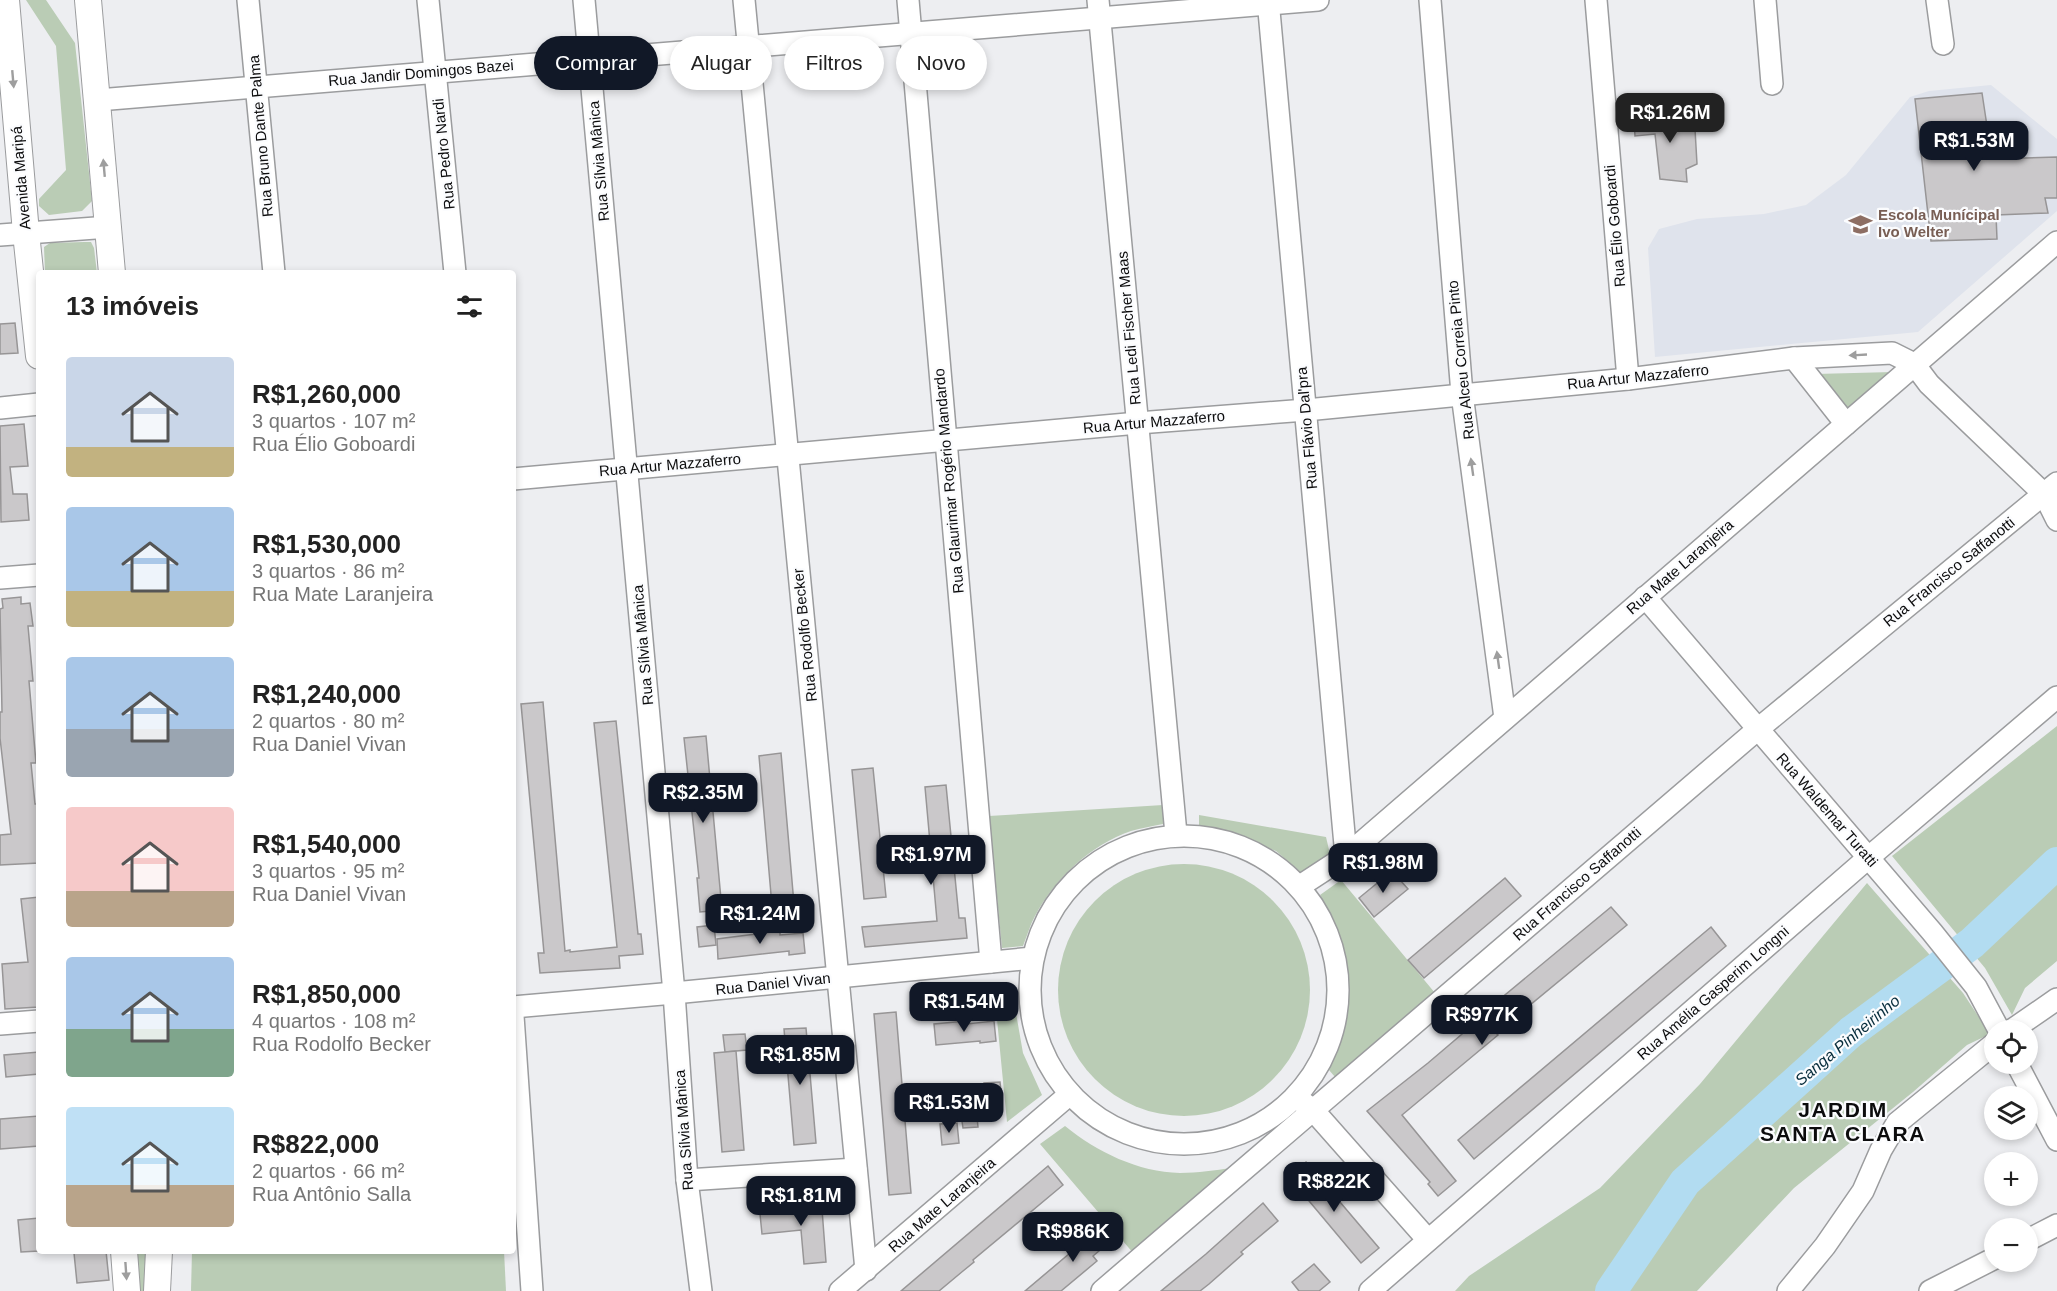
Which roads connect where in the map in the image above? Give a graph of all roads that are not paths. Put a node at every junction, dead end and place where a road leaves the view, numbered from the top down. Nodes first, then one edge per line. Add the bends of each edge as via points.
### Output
1 (6, 0) edge
2 (88, 0) edge
3 (248, 0) edge
4 (428, 0) edge
5 (584, 0) edge
6 (744, 0) edge
7 (908, 0) edge
8 (1318, 0) edge
9 (1430, 0) edge
10 (1596, 0) edge
11 (1765, 0) edge
12 (1938, 0) edge
13 (1269, 2) edge
14 (1099, 8) edge
15 (910, 32) junction
16 (587, 36) edge
17 (747, 36) edge
18 (772, 44) edge
19 (1943, 44) dead end
20 (534, 64) edge
21 (435, 72) junction
22 (1772, 84) dead end
23 (256, 86) junction
24 (592, 90) edge
25 (752, 90) edge
26 (98, 100) junction
27 (109, 227) junction
28 (26, 233) junction
29 (0, 236) edge
30 (2057, 242) edge
31 (112, 270) edge
32 (274, 270) edge
33 (455, 270) edge
34 (36, 328) edge
35 (1794, 358) junction
36 (1914, 364) junction
37 (1628, 379) junction
38 (1462, 394) junction
39 (36, 404) edge
40 (0, 408) edge
41 (1306, 410) junction
42 (1137, 423) junction
43 (1846, 424) junction
44 (946, 440) junction
45 (787, 454) junction
46 (627, 469) junction
47 (516, 479) edge
48 (2051, 489) edge
49 (2057, 520) edge
50 (36, 575) edge
51 (0, 578) edge
52 (1645, 597) junction
53 (2057, 697) edge
54 (1505, 718) junction
55 (1758, 729) junction
56 (1176, 834) junction
57 (1346, 856) junction
58 (1868, 858) junction
59 (1300, 886) junction
60 (1033, 958) junction
61 (991, 962) junction
62 (838, 977) junction
63 (674, 993) junction
64 (2057, 999) edge
65 (516, 1007) edge
66 (1994, 1020) edge
67 (2027, 1020) edge
68 (36, 1021) edge
69 (0, 1024) edge
70 (1984, 1052) edge
71 (2022, 1074) edge
72 (1070, 1094) junction
73 (1296, 1098) junction
74 (516, 1108) edge
75 (1313, 1110) junction
76 (2057, 1140) edge
77 (856, 1169) junction
78 (687, 1180) junction
79 (519, 1199) edge
80 (2057, 1226) edge
81 (2038, 1235) edge
82 (1428, 1240) junction
83 (1825, 1246) junction
84 (124, 1254) edge
85 (159, 1254) edge
86 (1984, 1264) edge
87 (866, 1269) junction
88 (127, 1291) edge
89 (157, 1291) edge
90 (532, 1291) edge
91 (700, 1291) edge
92 (840, 1291) edge
93 (1102, 1291) edge
94 (1370, 1291) edge
95 (1788, 1291) edge
96 (1806, 1291) edge
97 (1930, 1291) edge

1 -> 28 main road, Avenida Maripá
2 - 26 main road
3 - 23 street, Rua Bruno Dante Palma
4 - 21 street, Rua Pedro Nardi
5 - 16 street, Rua Sílvia Mânica
6 - 17 street, Rua Rodolfo Becker
7 - 15 street, Rua Glaurimar Rogério Mandardo
8 - 13 street, Rua Jandir Domingos Bazei
9 - 38 street, Rua Alceu Correia Pinto
10 - 37 street, Rua Élio Goboardi
11 - 22 street
12 - 19 street
13 - 14 street, Rua Jandir Domingos Bazei
13 - 41 street, Rua Flávio Dal'pra
14 - 15 street, Rua Jandir Domingos Bazei
14 - 42 street, Rua Ledi Fischer Maas
15 - 18 street, Rua Jandir Domingos Bazei
15 - 44 street, Rua Glaurimar Rogério Mandardo
20 - 21 street, Rua Jandir Domingos Bazei
21 - 23 street, Rua Jandir Domingos Bazei
21 - 33 street, Rua Pedro Nardi
23 - 26 street, Rua Jandir Domingos Bazei
23 - 32 street, Rua Bruno Dante Palma
24 - 46 street, Rua Sílvia Mânica
25 - 45 street, Rua Rodolfo Becker
27 -> 26 main road
27 - 28 street
27 - 31 main road
28 - 29 street
28 - 34 main road, Avenida Maripá
30 - 36 street, Rua Mate Laranjeira
36 -> 35 street, Rua Artur Mazzaferro via 1892,352
35 - 37 street, Rua Artur Mazzaferro
35 - 43 street
36 - 43 street, Rua Mate Laranjeira
36 - 48 street, Rua Artur Mazzaferro via 1929,384
37 - 38 street, Rua Artur Mazzaferro
38 - 41 street, Rua Artur Mazzaferro
54 -> 38 street, Rua Alceu Correia Pinto
39 - 40 street
41 - 42 street, Rua Artur Mazzaferro
41 - 57 street, Rua Flávio Dal'pra
42 - 44 street, Rua Artur Mazzaferro
42 - 56 street, Rua Ledi Fischer Maas
43 - 52 street, Rua Mate Laranjeira
44 - 45 street, Rua Artur Mazzaferro
44 - 61 street, Rua Glaurimar Rogério Mandardo
45 - 46 street, Rua Artur Mazzaferro
45 - 62 street, Rua Rodolfo Becker
46 - 47 street, Rua Artur Mazzaferro
46 - 63 street, Rua Sílvia Mânica
48 - 49 street, Rua Artur Mazzaferro
48 - 55 street, Rua Francisco Saffanotti
50 - 51 street
52 - 54 street, Rua Mate Laranjeira
52 - 55 street, Rua Waldemar Turatti
53 - 58 street, Rua Amélia Gasperim Longni
54 - 57 street, Rua Mate Laranjeira
55 - 58 street, Rua Waldemar Turatti
55 - 75 street, Rua Francisco Saffanotti
56 - 59 street via 1222,839 1264,857
56 - 60 street via 1126,845 1083,871 1050,910
57 - 59 street, Rua Mate Laranjeira
58 - 66 street, Rua Waldemar Turatti via 1976,987
58 - 82 street, Rua Amélia Gasperim Longni
59 - 73 street via 1325,925 1338,970 1337,1016 1323,1060
60 - 61 street, Rua Daniel Vivan
60 - 72 street via 1030,1006 1044,1054
61 - 62 street, Rua Daniel Vivan
62 - 63 street, Rua Daniel Vivan
62 - 77 street, Rua Rodolfo Becker
63 - 65 street, Rua Daniel Vivan
63 - 78 street, Rua Sílvia Mânica
64 - 67 street
68 - 69 street
70 - 83 street via 1897,1124 1863,1191
71 - 76 street
72 - 73 street via 1098,1118 1130,1135 1165,1143 1201,1144 1236,1136 1268,1120
72 - 87 street, Rua Mate Laranjeira
73 - 75 street
74 - 79 street
75 - 82 street
75 - 93 street, Rua Francisco Saffanotti
77 - 78 street
77 - 87 street, Rua Rodolfo Becker
78 - 91 street, Rua Sílvia Mânica
79 - 90 street
80 - 81 street
82 - 94 street, Rua Amélia Gasperim Longni
83 - 95 street
83 - 96 street
84 -> 88 main road
85 - 89 main road
86 - 97 street
87 - 92 street, Rua Mate Laranjeira

